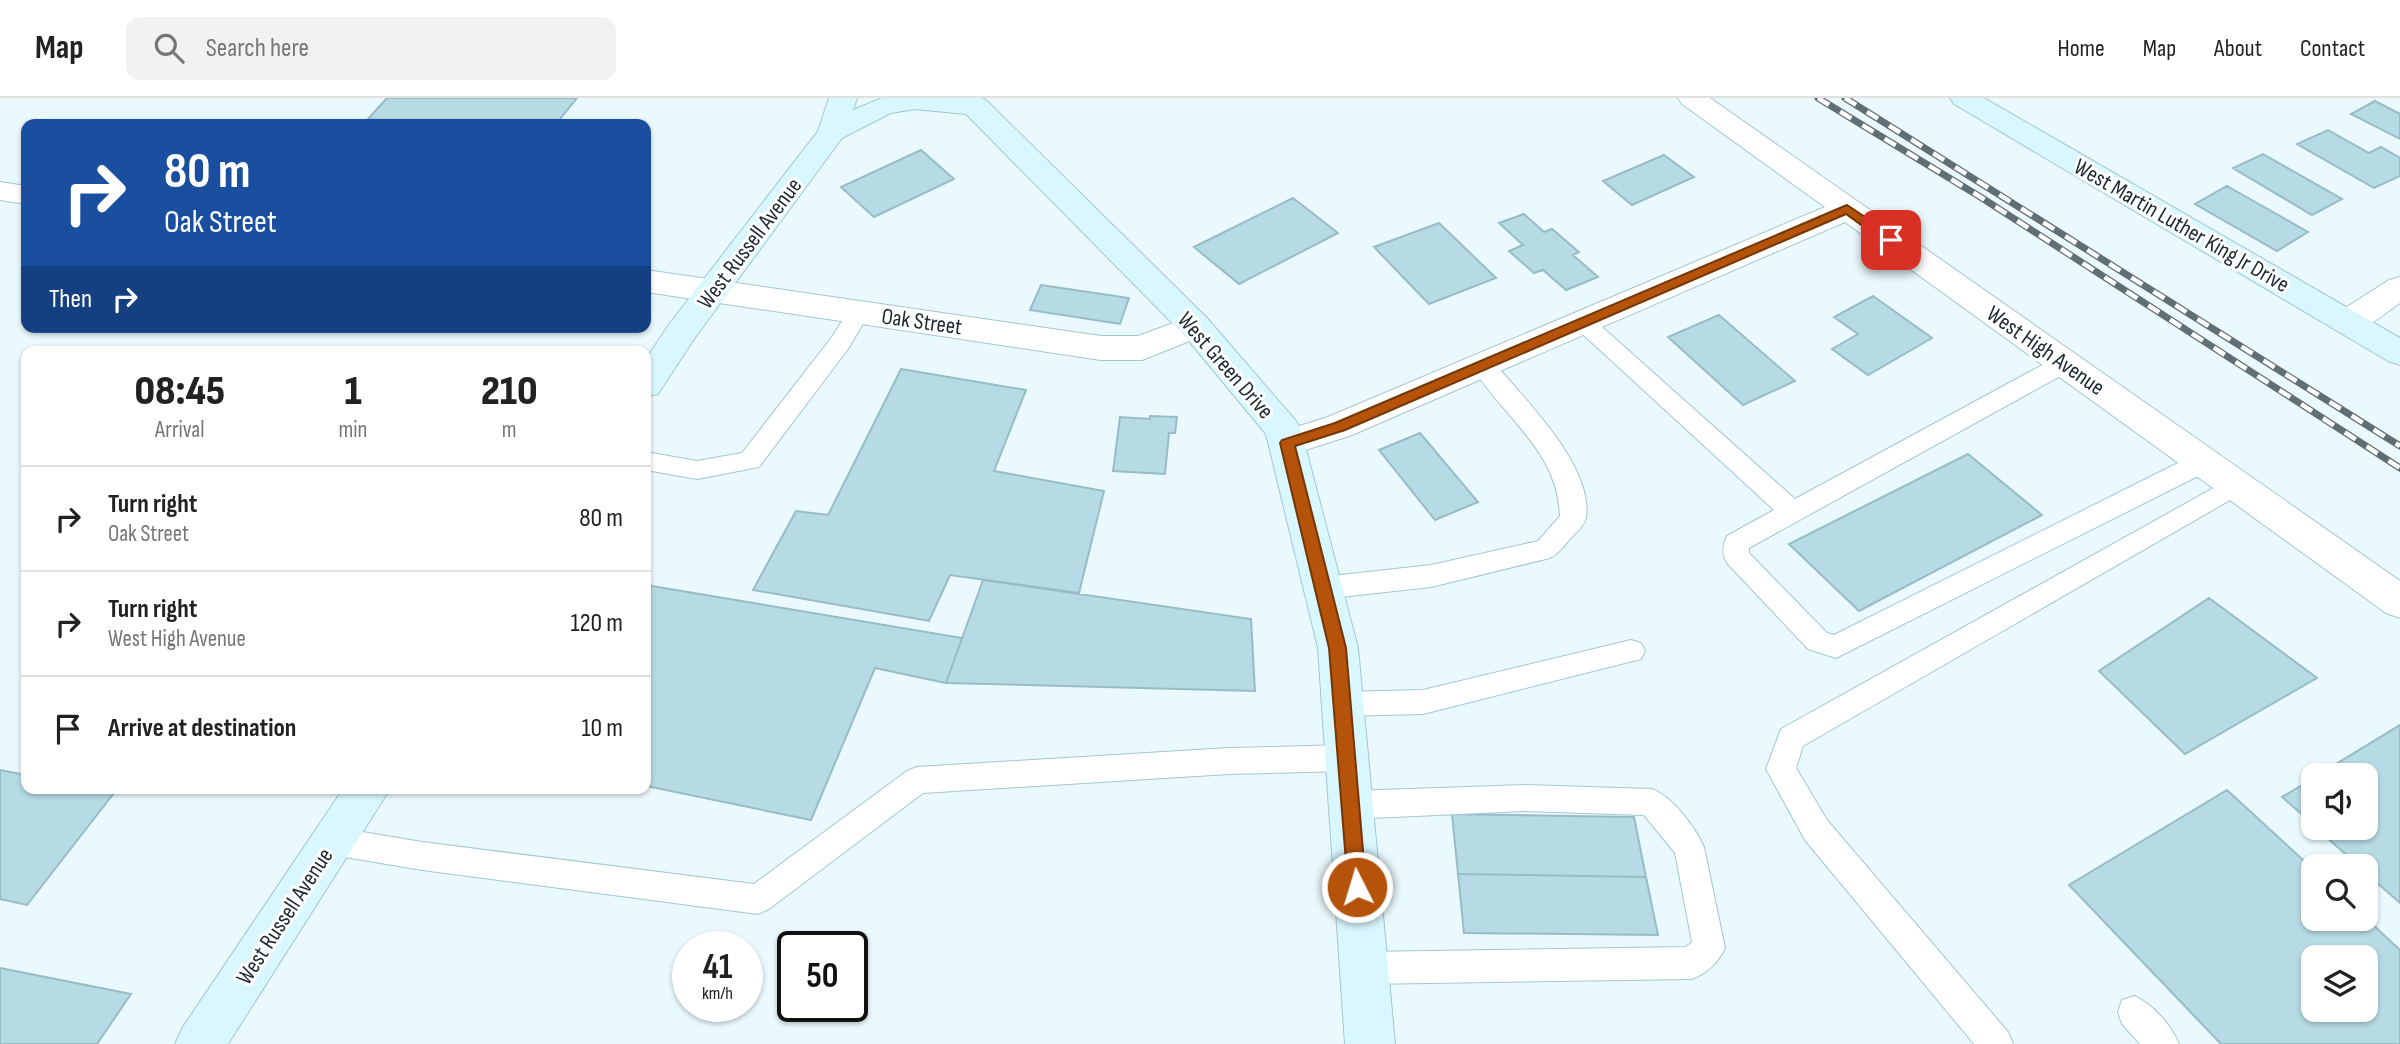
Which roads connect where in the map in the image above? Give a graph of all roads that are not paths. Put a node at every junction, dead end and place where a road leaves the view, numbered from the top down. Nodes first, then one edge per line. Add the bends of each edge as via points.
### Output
1 (843, 98) edge
2 (1692, 98) edge
3 (1966, 98) edge
4 (971, 102) edge
5 (832, 132) junction
6 (0, 191) edge
7 (21, 194) edge
8 (1847, 209) junction
9 (651, 282) edge
10 (2400, 288) edge
11 (713, 290) junction
12 (859, 312) junction
13 (2348, 322) junction
14 (1584, 323) junction
15 (1195, 326) junction
16 (2400, 353) edge
17 (2064, 363) junction
18 (1483, 365) junction
19 (651, 378) edge
20 (1287, 443) junction
21 (651, 462) edge
22 (2203, 462) junction
23 (2235, 485) junction
24 (1793, 512) junction
25 (1322, 588) junction
26 (2400, 602) edge
27 (1631, 651) dead end
28 (1342, 704) junction
29 (1345, 758) junction
30 (365, 794) edge
31 (1350, 805) junction
32 (333, 841) junction
33 (1364, 968) junction
34 (2134, 1012) dead end
35 (200, 1044) edge
36 (1370, 1044) edge
37 (1996, 1044) edge
38 (2162, 1044) edge

1 - 5 main road, West Russell Avenue
2 - 8 street, West High Avenue
3 - 13 main road, West Martin Luther King Jr Drive
4 - 5 main road via 915,101 884,106
4 - 15 main road, West Green Drive
5 - 11 main road, West Russell Avenue
6 - 7 street
8 - 14 street
8 - 17 street, West High Avenue
9 - 11 street, Oak Street
10 - 13 street
11 - 12 street, Oak Street
11 - 19 main road, West Russell Avenue
12 - 15 street, Oak Street via 1101,348 1142,348
12 - 21 lane via 750,461 697,470
13 - 16 main road, West Martin Luther King Jr Drive
14 - 18 street
14 - 24 lane
15 - 20 main road, West Green Drive via 1283,430
17 - 22 street, West High Avenue
17 - 24 lane
18 - 20 street via 1340,426
18 - 25 lane via 1555,454 1572,492 1573,519 1546,549 1431,576
20 - 25 main road, West Green Drive
22 - 23 street, West High Avenue
22 - 24 lane via 1836,647 1818,641 1736,556 1736,543
23 - 26 street, West High Avenue
23 - 37 lane via 1791,738 1782,769 1816,830
25 - 28 main road, West Green Drive via 1338,648
27 - 28 lane via 1423,702
28 - 29 main road, West Green Drive
29 - 31 main road, West Green Drive
29 - 32 lane via 917,780 758,899
30 - 32 main road, West Russell Avenue
31 - 33 main road, West Green Drive
31 - 33 lane via 1525,798 1652,803 1689,847 1709,948 1692,963
32 - 35 main road, West Russell Avenue
33 - 36 main road, West Green Drive
34 - 38 lane

